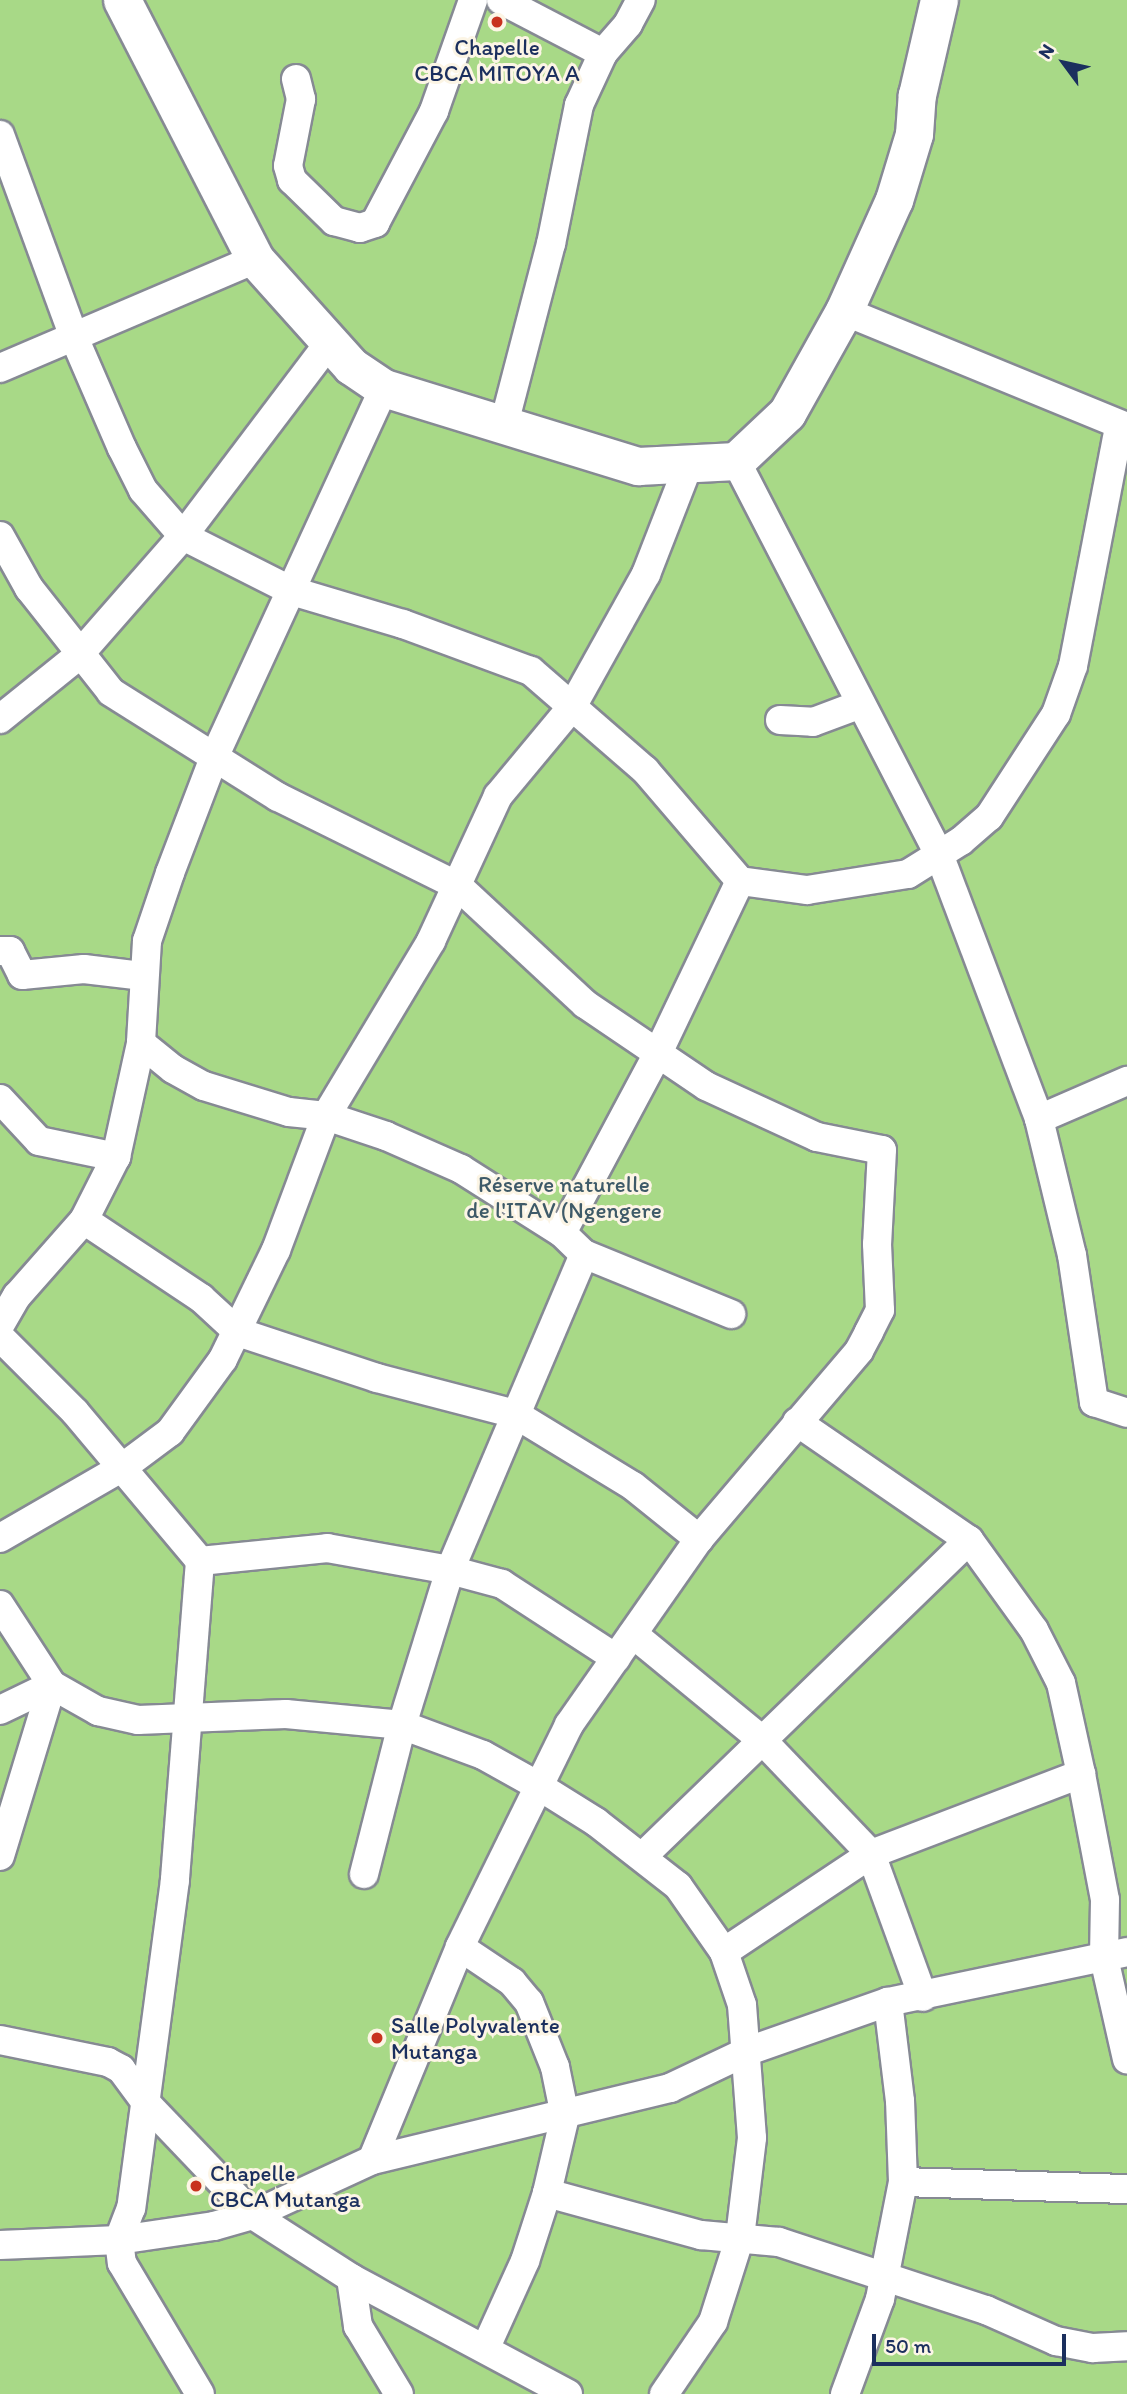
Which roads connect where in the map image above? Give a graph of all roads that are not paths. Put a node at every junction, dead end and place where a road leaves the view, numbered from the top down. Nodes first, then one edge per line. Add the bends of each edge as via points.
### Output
1 (122, 0) edge
2 (473, 0) edge
3 (501, 0) edge
4 (641, 0) edge
5 (939, 0) edge
6 (603, 53) junction
7 (296, 79) dead end
8 (0, 135) edge
9 (255, 259) junction
10 (844, 311) junction
11 (73, 335) junction
12 (328, 343) junction
13 (0, 368) edge
14 (384, 388) junction
15 (505, 424) junction
16 (1123, 427) edge
17 (736, 461) junction
18 (688, 466) junction
19 (0, 536) edge
20 (183, 536) junction
21 (292, 591) junction
22 (78, 656) junction
23 (861, 704) junction
24 (572, 707) junction
25 (0, 719) edge
26 (780, 720) dead end
27 (215, 755) junction
28 (939, 854) junction
29 (740, 881) junction
30 (458, 886) junction
31 (0, 951) edge
32 (142, 976) junction
33 (141, 1043) junction
34 (657, 1055) junction
35 (1127, 1081) edge
36 (0, 1099) edge
37 (326, 1116) junction
38 (1039, 1119) junction
39 (116, 1157) junction
40 (84, 1220) junction
41 (562, 1233) junction
42 (584, 1254) junction
43 (8, 1292) edge
44 (732, 1314) dead end
45 (0, 1325) edge
46 (238, 1332) junction
47 (0, 1337) edge
48 (1127, 1413) edge
49 (515, 1414) junction
50 (797, 1422) junction
51 (122, 1467) junction
52 (0, 1538) edge
53 (699, 1539) junction
54 (969, 1541) junction
55 (200, 1561) junction
56 (450, 1570) junction
57 (0, 1605) edge
58 (633, 1634) junction
59 (616, 1658) junction
60 (52, 1685) junction
61 (0, 1710) edge
62 (186, 1718) junction
63 (402, 1725) junction
64 (762, 1740) junction
65 (1081, 1774) junction
66 (537, 1785) junction
67 (871, 1854) junction
68 (0, 1856) edge
69 (643, 1856) junction
70 (364, 1874) dead end
71 (460, 1947) junction
72 (724, 1952) junction
73 (1115, 1955) edge
74 (923, 1997) junction
75 (888, 2002) junction
76 (0, 2040) edge
77 (748, 2051) junction
78 (1127, 2059) edge
79 (147, 2104) junction
80 (565, 2116) junction
81 (372, 2161) junction
82 (903, 2182) junction
83 (1127, 2189) edge
84 (547, 2193) junction
85 (253, 2215) junction
86 (740, 2236) junction
87 (119, 2240) junction
88 (0, 2245) edge
89 (885, 2277) junction
90 (351, 2278) junction
91 (1127, 2346) edge
92 (486, 2347) junction
93 (200, 2394) edge
94 (399, 2394) edge
95 (568, 2394) edge
96 (664, 2394) edge
97 (845, 2394) edge

1 - 9 main road
2 - 7 street via 434,111 375,223 360,228 334,221 292,180 288,166 301,99
3 - 6 street
4 - 6 street
5 - 10 main road via 917,95 914,134 894,201
6 - 15 street via 579,105 551,244
8 - 11 street
9 - 11 street
9 - 12 main road
10 - 16 street
10 - 17 main road via 787,413
11 - 13 street
11 - 20 street via 143,490
12 - 14 main road via 351,366
12 - 20 street
14 - 15 main road
14 - 21 street
15 - 18 main road via 638,466
16 - 28 street via 1073,666 1056,714 989,817
17 - 18 main road
17 - 23 street
18 - 24 street via 646,574
19 - 22 street via 29,588
20 - 21 street
20 - 22 street
21 - 24 street via 403,624 531,671
21 - 27 street
22 - 25 street
22 - 27 street via 111,692
23 - 26 street via 813,722
23 - 28 street
24 - 29 street via 645,770
24 - 30 street via 498,796
27 - 30 street via 278,797
27 - 32 street via 146,941
28 - 29 street via 908,874 864,884 807,890
28 - 38 street
29 - 34 street
30 - 34 street via 585,1004
30 - 37 street
31 - 32 street via 10,951 22,975 84,969
32 - 33 street
33 - 37 street via 204,1086 289,1112
33 - 39 street
34 - 41 street
34 - 50 street via 747,1108 817,1137 882,1150 877,1244 880,1310 859,1351
35 - 38 street
36 - 39 street via 40,1142
37 - 41 street via 461,1169
37 - 46 street via 276,1250
38 - 48 street via 1072,1255 1094,1402
39 - 40 street
40 - 43 street
40 - 46 street via 201,1298
41 - 42 street
42 - 44 street
42 - 49 street
43 - 45 street
46 - 49 street via 377,1378
46 - 51 street via 170,1432
47 - 51 street
49 - 53 street via 633,1486
49 - 56 street
50 - 53 street
50 - 54 street
51 - 52 street
51 - 55 street
53 - 58 street
54 - 64 street
54 - 65 street via 1034,1630 1061,1683
55 - 56 street via 327,1548
55 - 62 street
56 - 59 street via 502,1584
56 - 63 street
57 - 60 street
58 - 59 street
58 - 64 street
59 - 66 street via 569,1725
60 - 61 street
60 - 62 street via 80,1703 117,1717
60 - 68 street
62 - 63 street via 286,1714
62 - 79 street via 175,1880
63 - 66 street via 483,1755
63 - 70 street
64 - 67 street
64 - 69 street
65 - 67 street
65 - 73 street
66 - 69 street
66 - 71 street
67 - 72 street
67 - 74 street
69 - 72 street via 678,1886
71 - 80 street via 512,1982 529,2001 555,2067
71 - 81 street
72 - 77 street via 742,2005
73 - 74 street
73 - 78 street
74 - 75 street
75 - 77 street
75 - 82 street via 900,2101
76 - 79 street via 108,2062 131,2079
77 - 80 street via 670,2088
77 - 86 street via 752,2138
79 - 85 street
79 - 87 street via 131,2208
80 - 81 street
80 - 84 street
81 - 85 street
82 - 83 street
82 - 89 street
84 - 86 street via 701,2235
84 - 92 street via 525,2261
85 - 87 street via 214,2226
85 - 90 street
86 - 89 street via 779,2242
86 - 96 street via 713,2322
87 - 88 street
87 - 93 street via 122,2263
89 - 91 street via 986,2310 1056,2341 1093,2348
89 - 97 street
90 - 92 street
90 - 94 street via 358,2326
92 - 95 street

